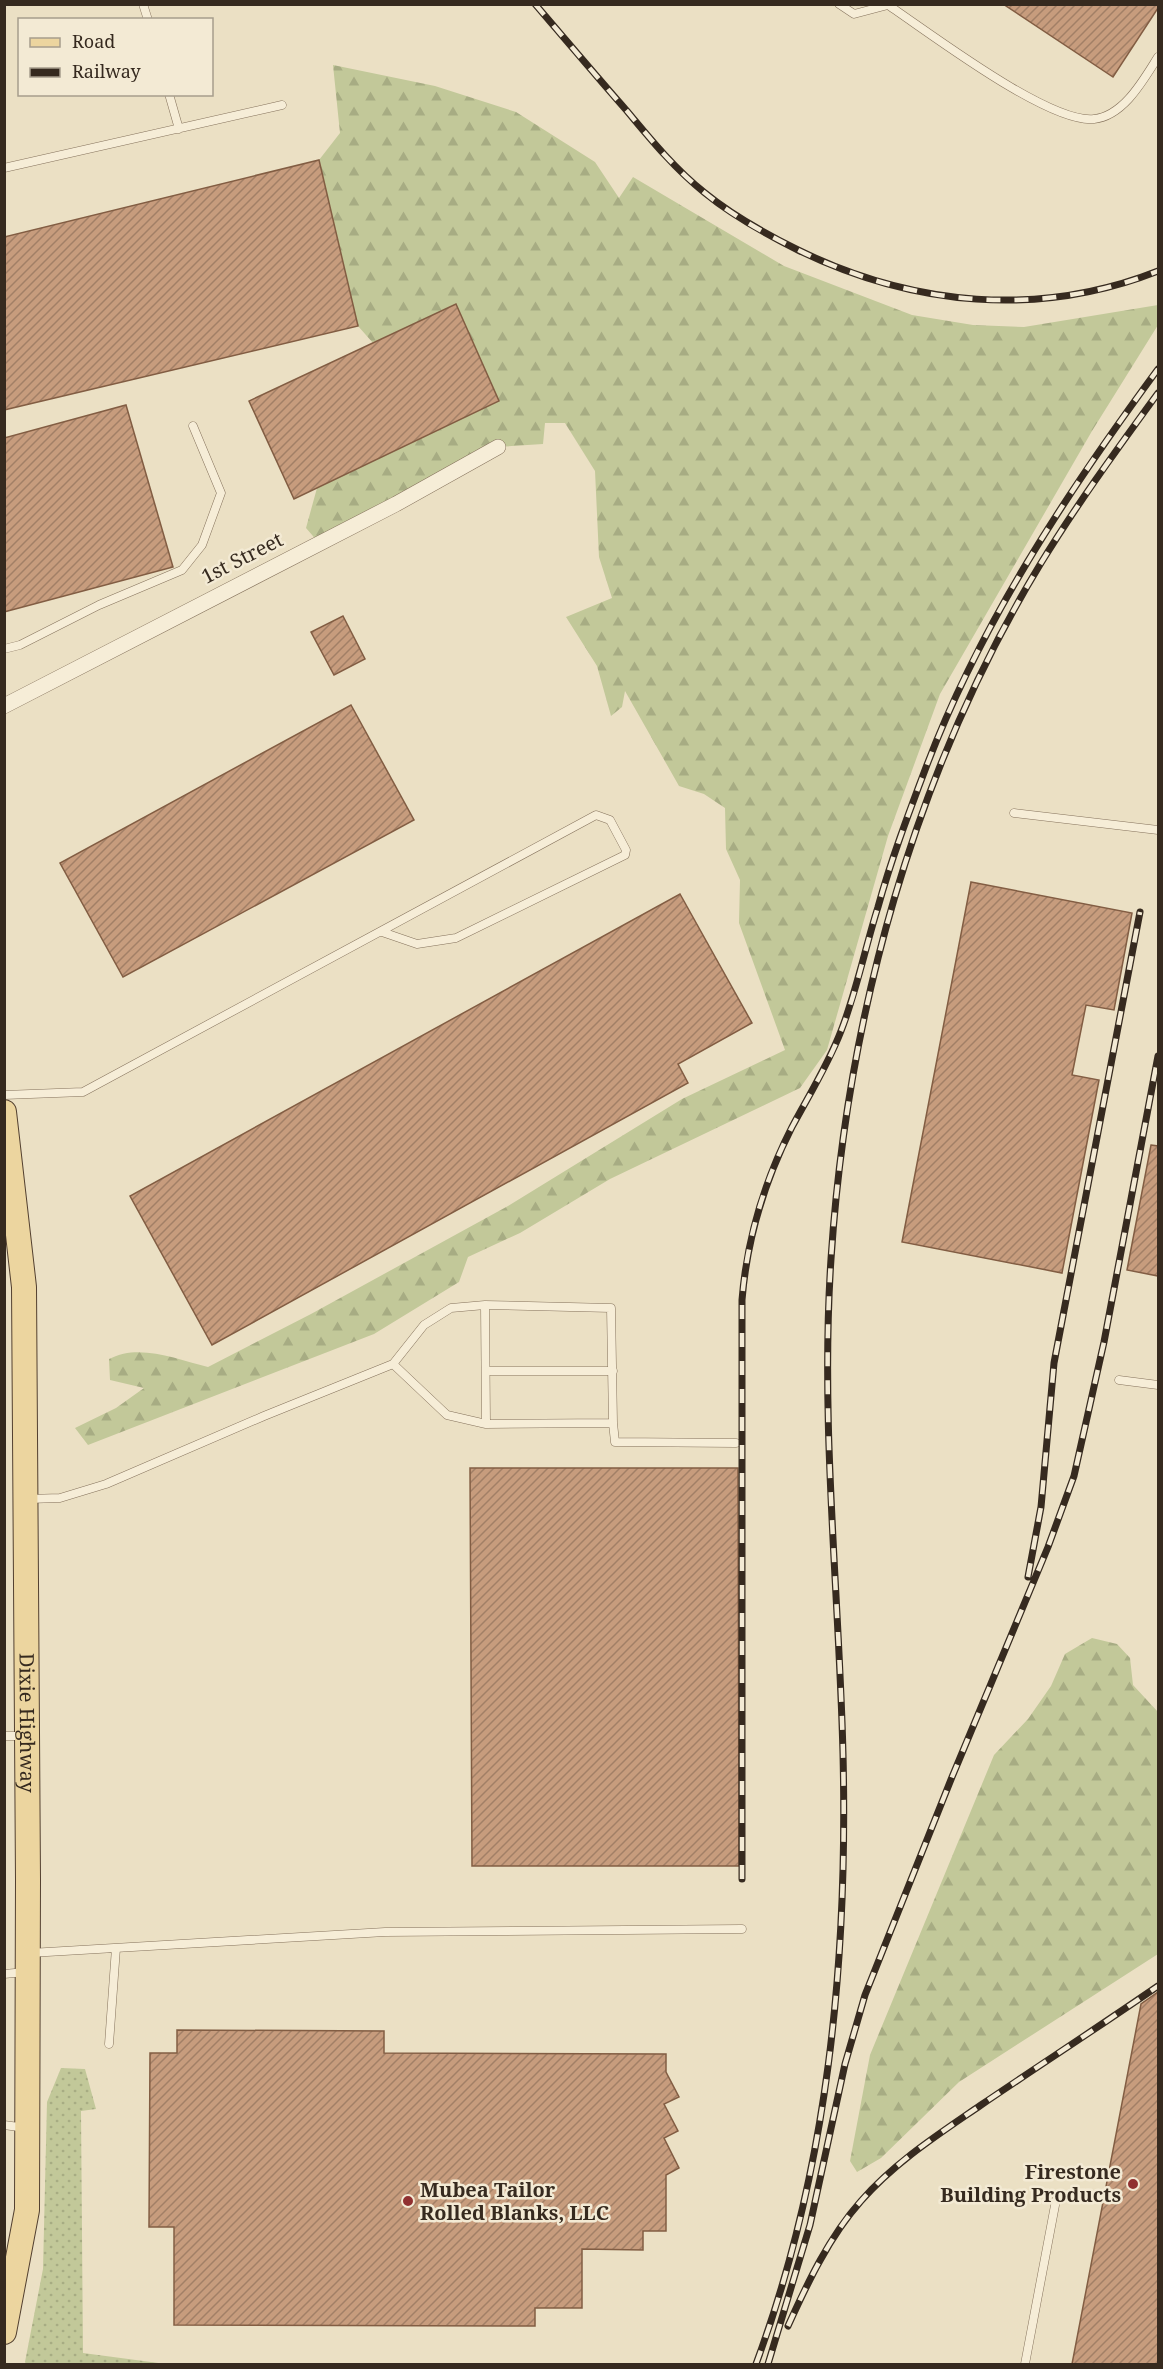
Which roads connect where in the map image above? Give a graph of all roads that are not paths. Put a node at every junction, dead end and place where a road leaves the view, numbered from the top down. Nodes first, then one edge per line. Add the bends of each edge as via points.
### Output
1 (839, 4) edge
2 (1158, 57) edge
3 (170, 96) edge
4 (282, 105) dead end
5 (179, 129) junction
6 (4, 168) edge
7 (193, 426) dead end
8 (498, 447) dead end
9 (4, 649) edge
10 (4, 706) edge
11 (1014, 813) dead end
12 (1158, 830) edge
13 (382, 932) junction
14 (4, 1095) edge
15 (4, 1112) edge
16 (11, 1219) edge
17 (485, 1305) junction
18 (393, 1364) junction
19 (486, 1371) junction
20 (613, 1371) junction
21 (1119, 1380) dead end
22 (1158, 1385) edge
23 (613, 1423) junction
24 (486, 1424) junction
25 (736, 1443) dead end
26 (27, 1499) junction
27 (16, 1736) edge
28 (741, 1929) dead end
29 (116, 1948) junction
30 (20, 1967) edge
31 (109, 2044) dead end
32 (16, 2126) edge
33 (1056, 2200) dead end
34 (4, 2332) edge
35 (1025, 2364) edge

1 - 2 lane via 854,14 888,5 1033,101 1069,117 1096,119 1120,108
3 - 5 lane
4 - 5 lane
5 - 6 lane
7 - 9 lane via 221,493 202,545 182,570
8 - 10 street, 1st Street via 396,504
11 - 12 lane
13 - 13 lane via 596,815 610,820 626,850 625,855 456,938 417,944
13 - 14 lane via 83,1092
15 - 16 main road, Dixie Highway
16 - 26 main road, Dixie Highway via 24,1287
17 - 18 lane via 451,1308 424,1325
17 - 19 lane
17 - 20 lane via 611,1308
18 - 24 lane via 447,1414
18 - 26 lane via 106,1484 60,1498
19 - 20 lane
19 - 24 lane
20 - 23 lane
21 - 22 lane
23 - 24 lane
23 - 25 lane via 615,1442
26 - 27 main road, Dixie Highway
27 - 30 main road, Dixie Highway
28 - 29 lane via 385,1932
29 - 30 lane
29 - 31 lane
30 - 32 main road, Dixie Highway
32 - 34 main road, Dixie Highway via 27,2210
33 - 35 lane

